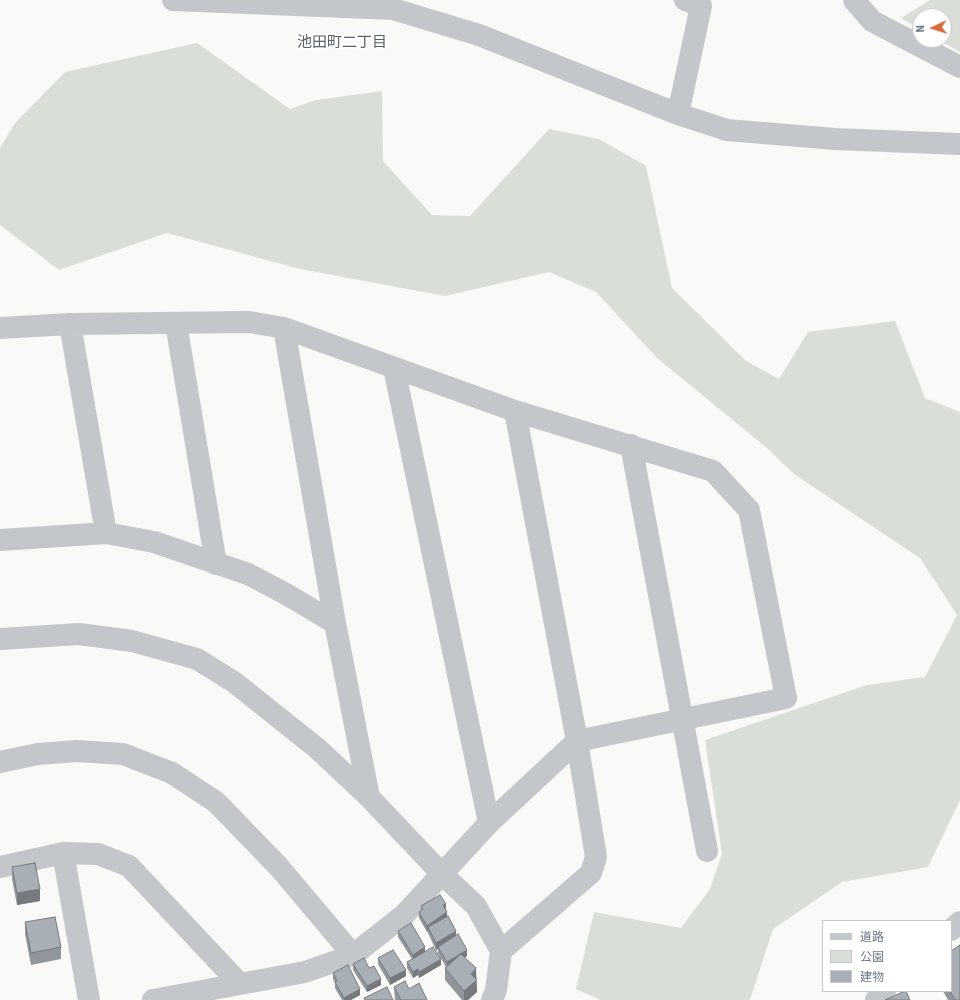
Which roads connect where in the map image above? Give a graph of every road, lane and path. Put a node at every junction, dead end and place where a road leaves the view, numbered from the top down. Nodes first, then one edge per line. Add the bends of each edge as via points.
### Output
1 (173, 0) edge
2 (685, 0) edge
3 (854, 0) edge
4 (391, 4) edge
5 (960, 67) edge
6 (678, 114) junction
7 (960, 144) edge
8 (176, 323) junction
9 (70, 324) junction
10 (0, 328) edge
11 (284, 328) junction
12 (394, 368) junction
13 (515, 411) junction
14 (631, 445) junction
15 (106, 533) junction
16 (0, 540) edge
17 (216, 564) junction
18 (335, 623) junction
19 (0, 639) edge
20 (682, 720) junction
21 (577, 741) junction
22 (0, 762) edge
23 (369, 797) junction
24 (489, 823) junction
25 (707, 851) dead end
26 (63, 853) junction
27 (0, 867) edge
28 (441, 873) junction
29 (960, 922) edge
30 (952, 929) edge
31 (501, 951) junction
32 (353, 954) junction
33 (239, 983) junction
34 (884, 992) edge
35 (88, 1000) edge
36 (153, 1000) edge
37 (492, 1000) edge
38 (876, 1000) edge

1 - 4 street
2 - 6 street via 701,6
3 - 5 street via 872,21
4 - 6 street via 479,35
6 - 7 street via 727,130 834,139
8 - 9 street
8 - 11 street via 249,322
8 - 17 street
9 - 10 street
9 - 15 street
11 - 12 street
11 - 18 street
12 - 13 street
12 - 24 street
13 - 14 street
13 - 21 street
14 - 20 street
14 - 20 street via 713,470 749,510 786,698
15 - 16 street
15 - 17 street via 154,542
17 - 18 street via 248,574
18 - 23 street
19 - 23 street via 80,634 132,641 197,659 234,682 318,749
20 - 21 street
20 - 25 street
21 - 24 street
21 - 31 street via 596,857 591,873
22 - 32 street via 38,754 77,751 123,754 172,773 216,802 279,867
23 - 28 street
24 - 28 street
26 - 27 street
26 - 33 street via 98,854 129,866
26 - 35 street
28 - 31 street via 476,906
28 - 32 street via 404,915
29 - 30 street
31 - 37 street via 496,990
32 - 33 street via 305,972
33 - 36 street
34 - 38 street

